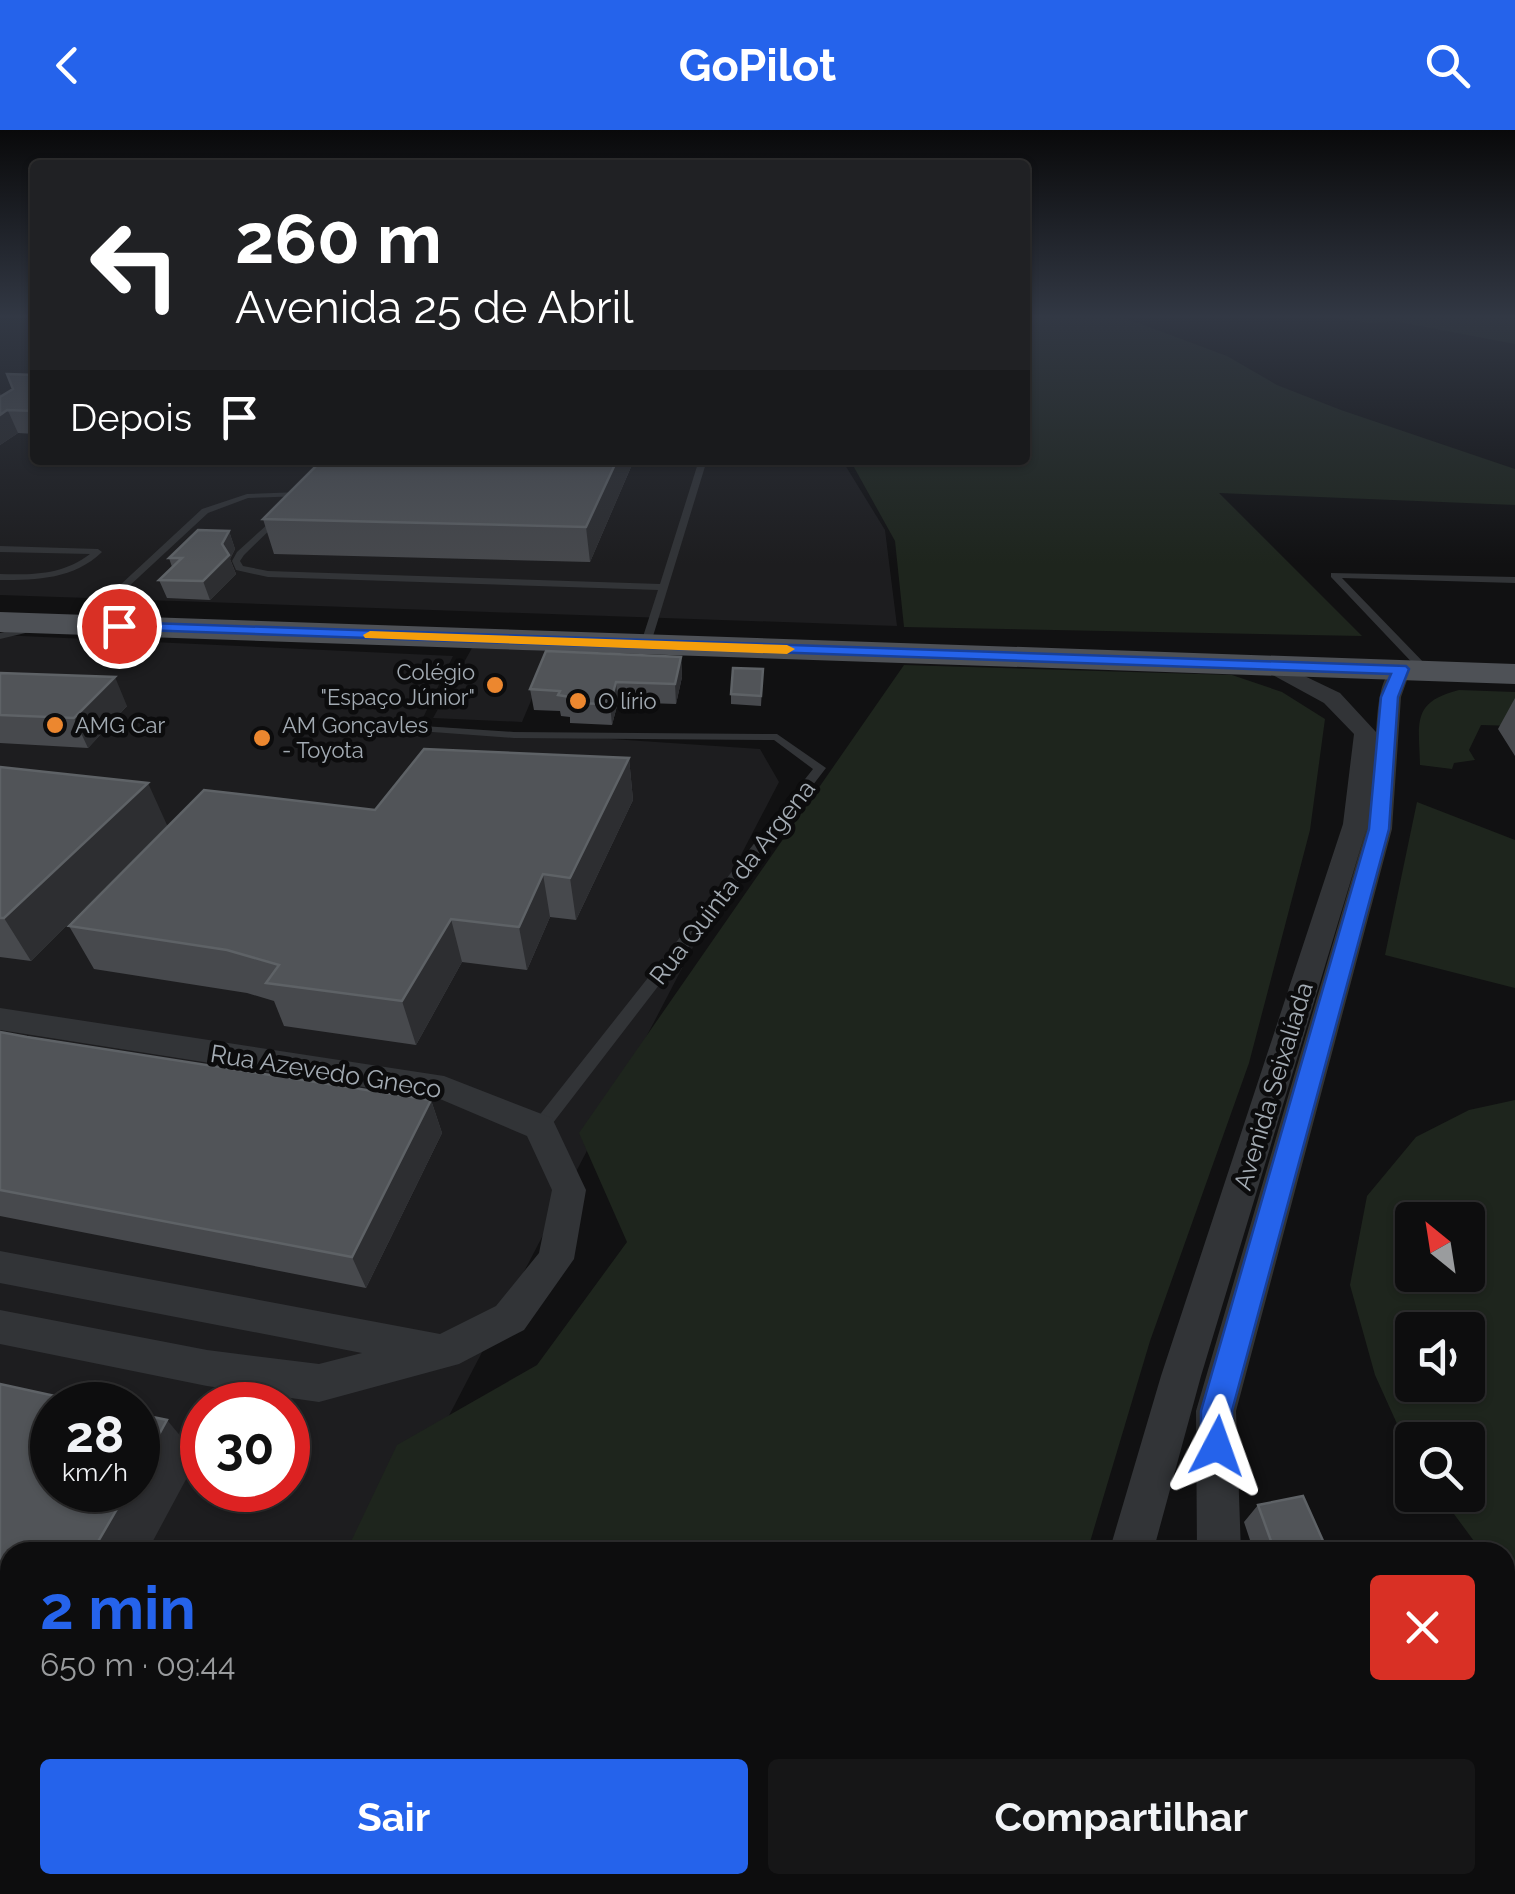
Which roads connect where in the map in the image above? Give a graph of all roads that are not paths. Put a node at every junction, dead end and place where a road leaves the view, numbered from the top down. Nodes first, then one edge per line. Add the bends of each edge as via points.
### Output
1 (702, 465) edge
2 (311, 482) edge
3 (300, 494) junction
4 (0, 549) edge
5 (0, 578) edge
6 (1515, 580) edge
7 (664, 587) junction
8 (0, 622) edge
9 (69, 624) junction
10 (0, 636) edge
11 (645, 646) junction
12 (1267, 664) junction
13 (1515, 674) edge
14 (1405, 679) junction
15 (1332, 698) junction
16 (423, 729) dead end
17 (0, 1019) edge
18 (540, 1128) junction
19 (0, 1268) edge
20 (0, 1327) edge
21 (445, 1351) junction
22 (1134, 1542) edge
23 (1219, 1542) edge

1 - 7 lane
2 - 3 lane
3 - 7 lane via 240,554 239,568
3 - 9 lane via 248,496 205,511
4 - 5 lane via 98,552 82,566 44,578
6 - 14 lane via 1334,575
7 - 11 lane
8 - 9 main road
9 - 10 lane
9 - 11 main road
11 - 12 main road
12 - 14 main road
12 - 15 street, Avenida Seixalíada
13 - 14 main road
14 - 15 street
14 - 23 street, Avenida Seixalíada via 1379,829 1216,1411
15 - 22 street, Avenida Seixalíada via 1365,733 1355,824
16 - 18 lane, Rua Quinta da Argena via 777,737 820,768
17 - 18 street, Rua Azevedo Gneco via 444,1088
18 - 21 street via 570,1190 556,1259 510,1318
19 - 21 street
20 - 21 street via 319,1383

